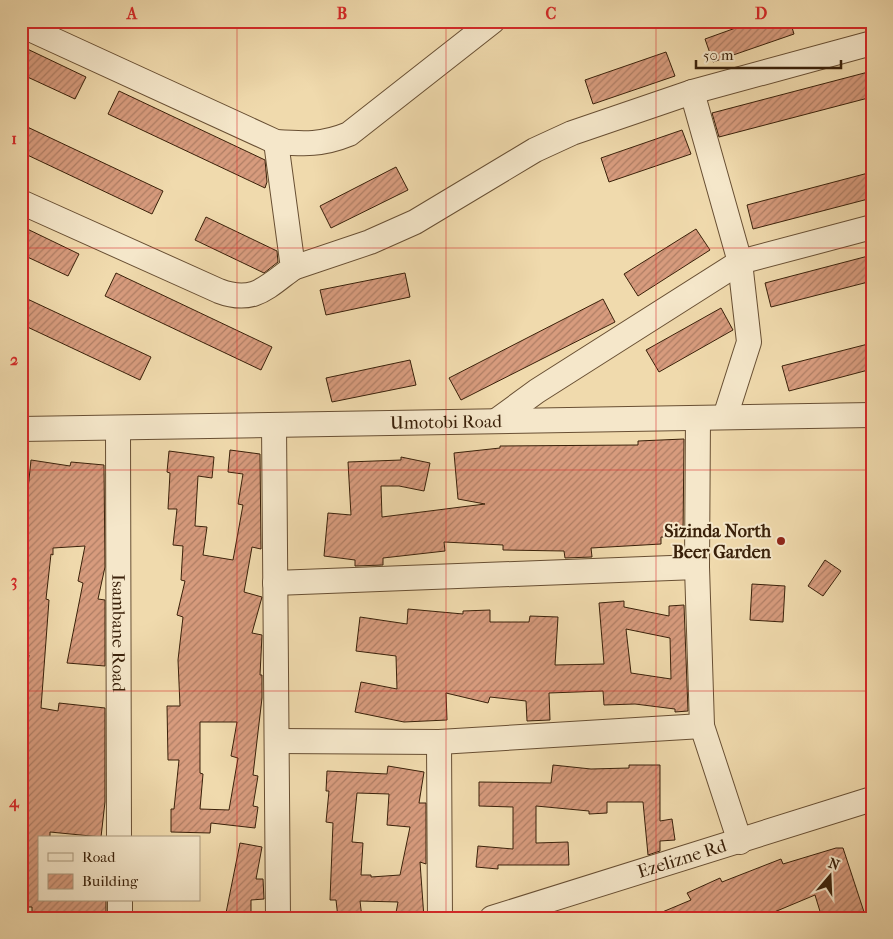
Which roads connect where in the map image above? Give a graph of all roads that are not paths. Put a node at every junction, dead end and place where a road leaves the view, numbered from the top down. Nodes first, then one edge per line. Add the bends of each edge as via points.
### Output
1 (493, 21) edge
2 (21, 25) edge
3 (872, 43) edge
4 (692, 92) junction
5 (276, 142) junction
6 (21, 202) edge
7 (872, 227) edge
8 (740, 262) junction
9 (293, 268) junction
10 (872, 415) edge
11 (726, 416) junction
12 (698, 418) junction
13 (496, 421) junction
14 (274, 426) junction
15 (118, 429) junction
16 (21, 430) edge
17 (697, 567) junction
18 (276, 583) junction
19 (702, 726) junction
20 (277, 742) junction
21 (439, 742) junction
22 (872, 799) edge
23 (119, 836) edge
24 (740, 842) junction
25 (120, 902) edge
26 (120, 918) edge
27 (278, 918) edge
28 (440, 918) edge
29 (492, 918) edge

1 - 5 street via 349,134 310,145
2 - 5 street
3 - 4 street
4 - 8 street
4 - 9 street via 572,133 535,150 415,222 370,242
5 - 9 street
6 - 9 street via 230,296 242,298 262,292
7 - 8 street
8 - 11 street via 749,342
8 - 13 street via 536,391
10 - 11 street, Umotobi Road
11 - 12 street, Umotobi Road
12 - 13 street, Umotobi Road
12 - 17 street
13 - 14 street, Umotobi Road
14 - 15 street, Umotobi Road
14 - 18 street
15 - 16 street, Umotobi Road
15 - 23 street, Isambane Road
17 - 18 street
17 - 19 street
18 - 20 street
19 - 21 street
19 - 24 street
20 - 21 street
20 - 27 street
21 - 28 street
22 - 24 street, Ezelizne Rd
24 - 29 street, Ezelizne Rd
25 - 26 street

